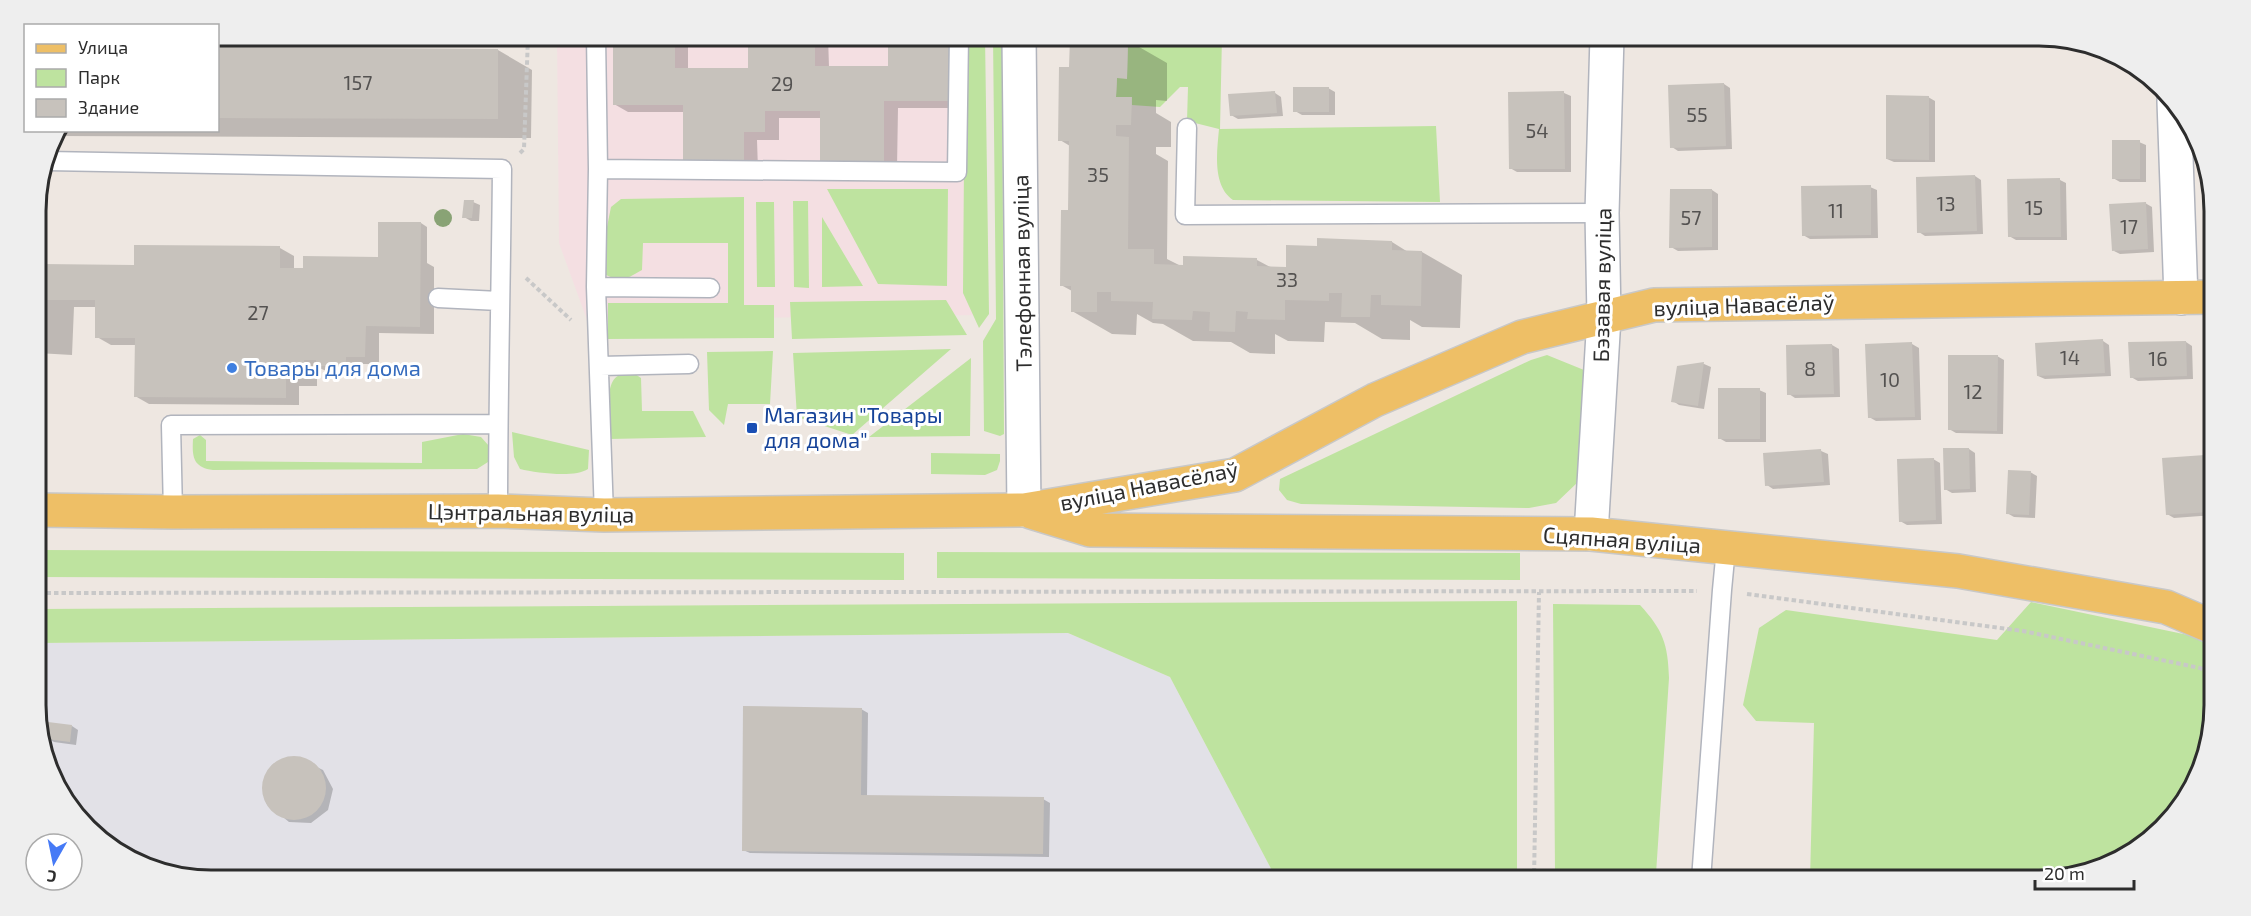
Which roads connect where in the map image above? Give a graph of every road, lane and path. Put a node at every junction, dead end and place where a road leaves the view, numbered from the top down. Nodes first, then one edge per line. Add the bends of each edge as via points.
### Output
1 (528, 47) edge
2 (597, 47) edge
3 (959, 47) edge
4 (1019, 47) edge
5 (1607, 47) edge
6 (2175, 118) edge
7 (1186, 128) dead end
8 (54, 161) edge
9 (502, 169) junction
10 (598, 169) junction
11 (1602, 213) junction
12 (596, 287) junction
13 (710, 288) dead end
14 (2204, 297) edge
15 (438, 298) dead end
16 (2181, 298) junction
17 (499, 301) junction
18 (1604, 317) junction
19 (689, 364) dead end
20 (600, 366) junction
21 (498, 424) junction
22 (47, 510) edge
23 (1024, 510) junction
24 (498, 511) junction
25 (173, 512) junction
26 (604, 515) junction
27 (1591, 534) junction
28 (1726, 548) junction
29 (1722, 590) junction
30 (1539, 592) junction
31 (47, 593) edge
32 (2204, 623) edge
33 (2204, 670) edge
34 (1534, 869) edge
35 (1702, 869) edge

1 - 9 path via 524,149
2 - 10 lane
3 - 10 lane via 957,172
4 - 23 street, Тэлефонная вуліца
5 - 11 street, Бэзавая вуліца
6 - 16 street
7 - 11 lane via 1185,215
8 - 9 lane
9 - 17 lane
10 - 12 lane
11 - 18 street, Бэзавая вуліца
12 - 13 lane
12 - 20 lane
14 - 16 main road, вуліца Навасёлаў
15 - 17 lane
16 - 18 main road, вуліца Навасёлаў via 1654,305
17 - 21 lane
18 - 23 main road, вуліца Навасёлаў via 1522,336 1375,400 1235,475
18 - 27 street, Бэзавая вуліца
19 - 20 lane
20 - 26 lane
21 - 24 lane
21 - 25 lane via 171,424
22 - 25 main road, Цэнтральная вуліца
23 - 26 main road, Цэнтральная вуліца
23 - 27 main road, Сцяпная вуліца via 1090,530
24 - 25 main road, Цэнтральная вуліца
24 - 26 main road, Цэнтральная вуліца
27 - 28 main road, Сцяпная вуліца
28 - 29 lane
28 - 32 main road, Сцяпная вуліца via 1959,571 2166,607
29 - 30 path
29 - 33 path via 2023,631
29 - 35 lane
30 - 31 path
30 - 34 path

